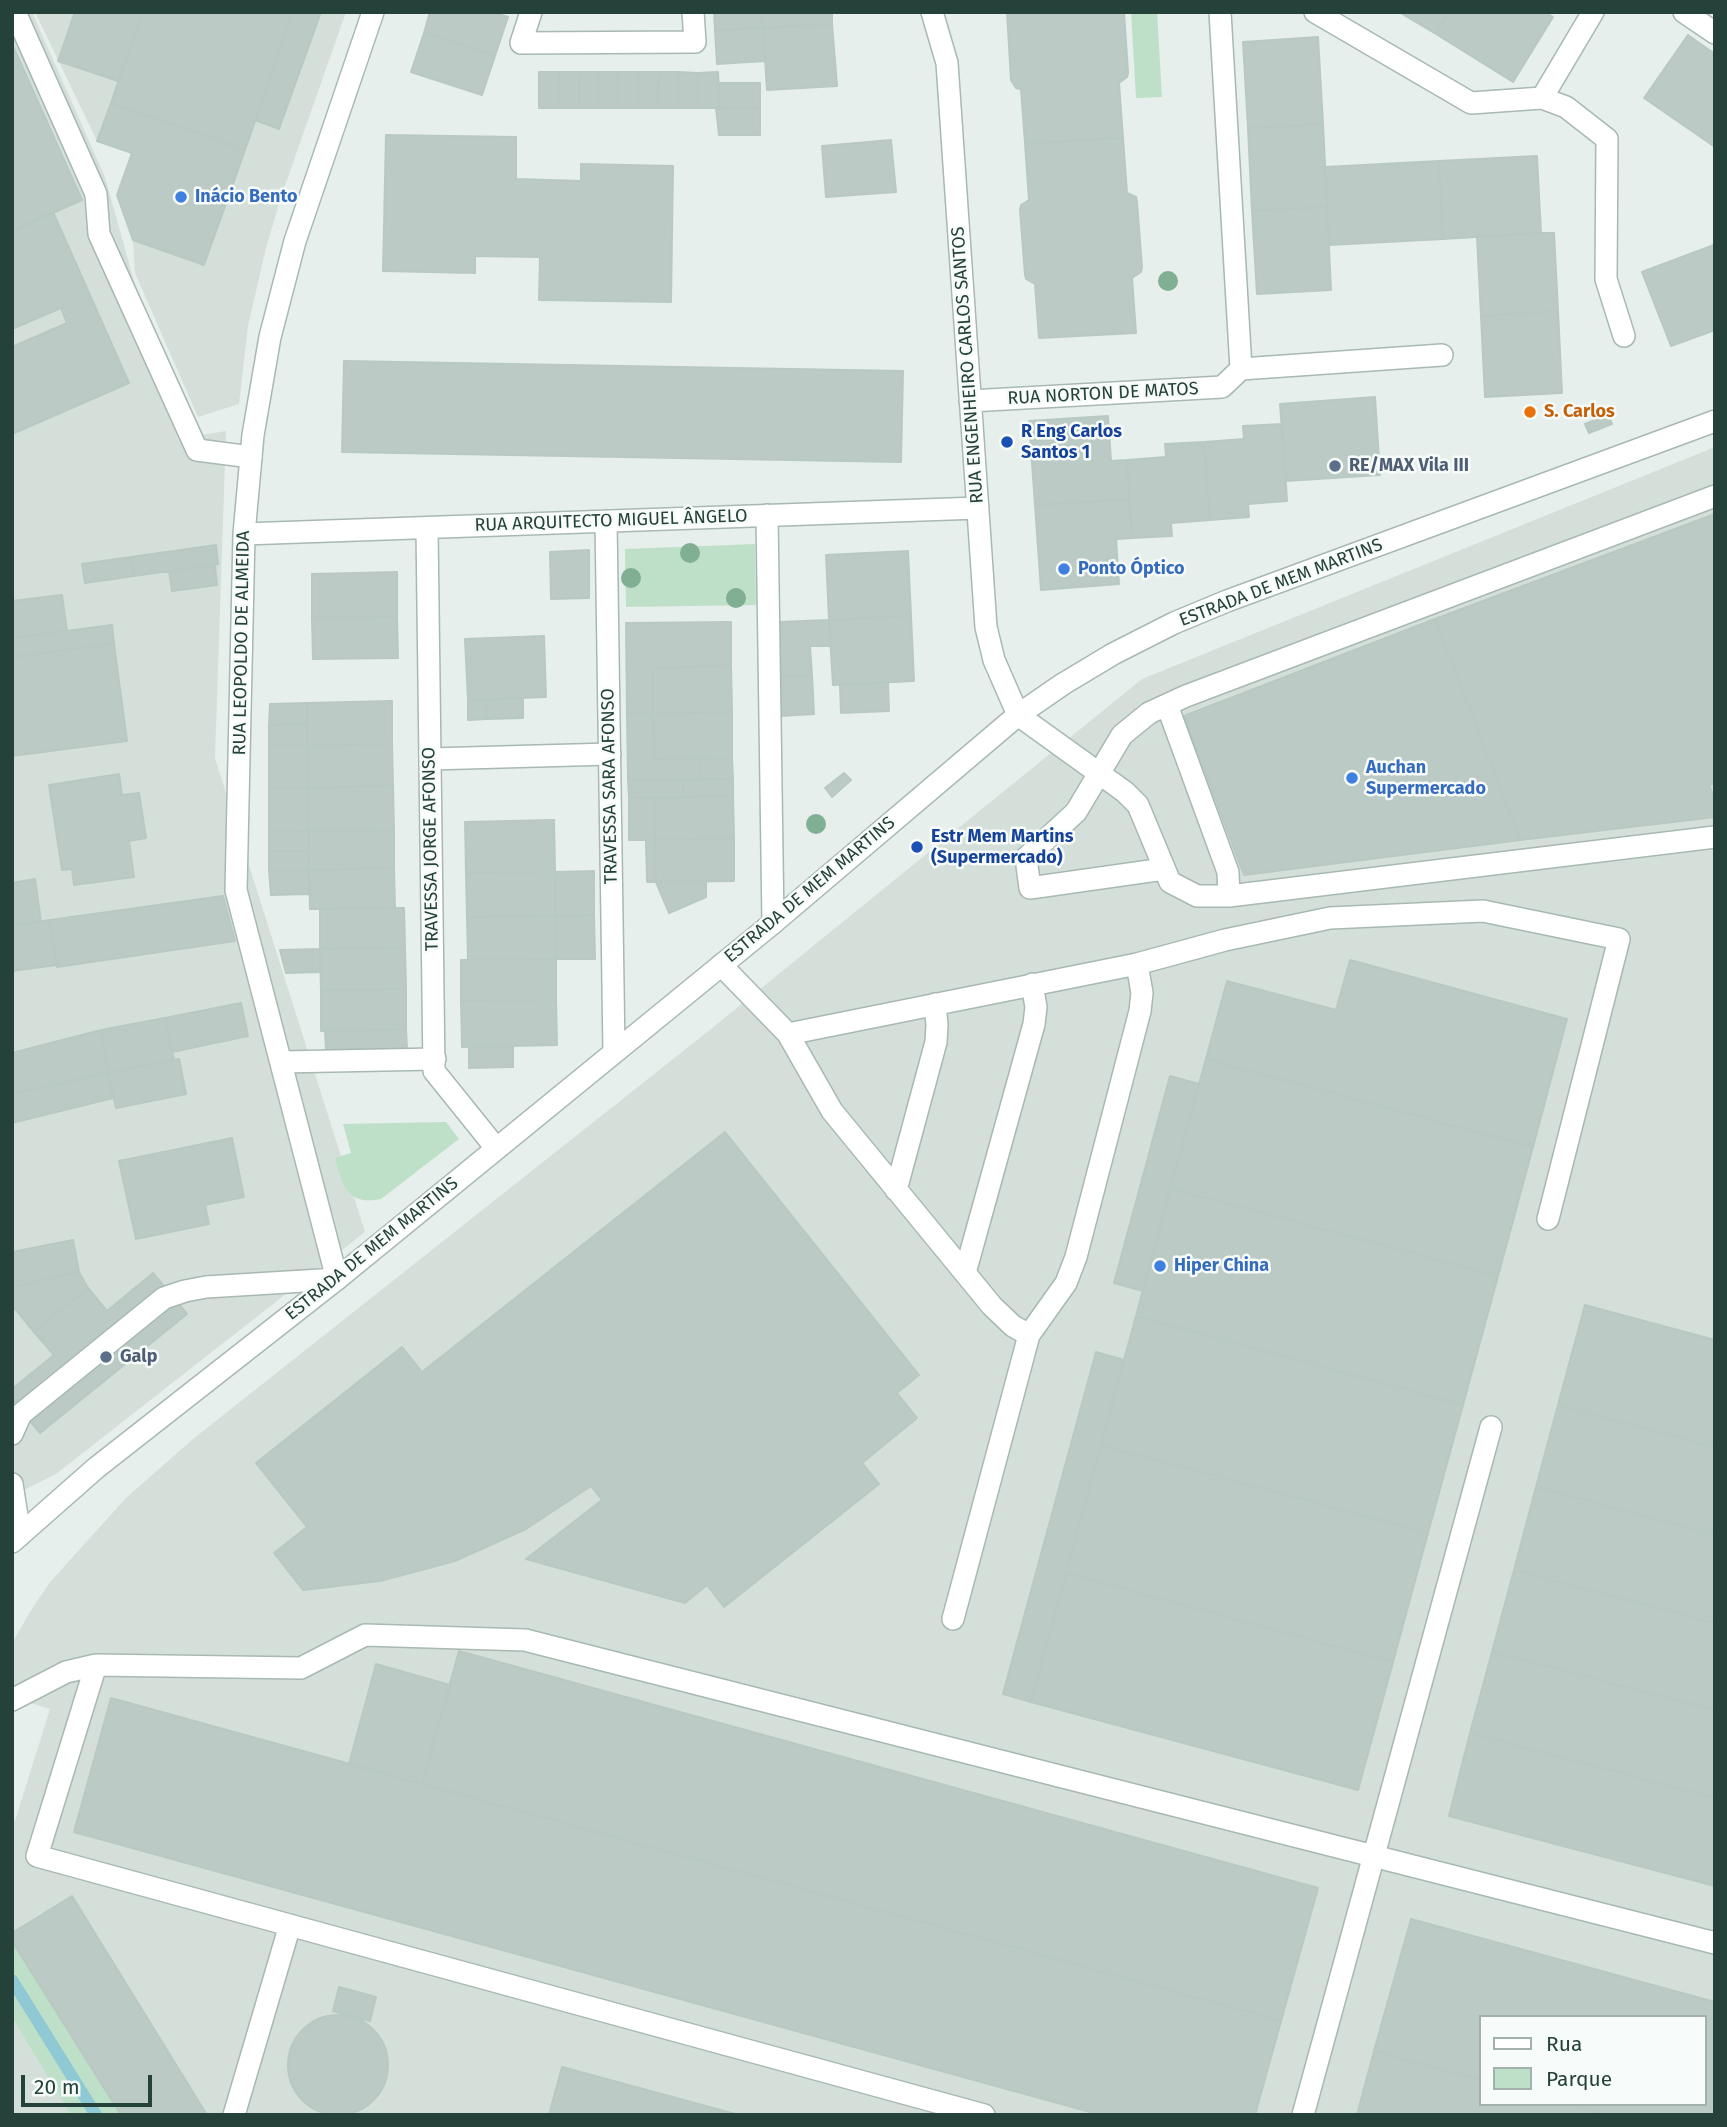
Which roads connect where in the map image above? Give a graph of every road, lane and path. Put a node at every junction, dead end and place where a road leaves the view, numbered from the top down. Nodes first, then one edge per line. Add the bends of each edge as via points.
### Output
1 (15, 12) edge
2 (373, 12) edge
3 (531, 12) edge
4 (693, 12) edge
5 (932, 12) edge
6 (1220, 12) edge
7 (1315, 12) edge
8 (1593, 12) edge
9 (1684, 12) edge
10 (1715, 33) edge
11 (1542, 98) junction
12 (1624, 336) dead end
13 (1442, 355) dead end
14 (1241, 369) junction
15 (970, 401) junction
16 (1715, 421) edge
17 (251, 457) junction
18 (1715, 496) edge
19 (978, 508) junction
20 (767, 515) junction
21 (606, 521) junction
22 (427, 528) junction
23 (244, 534) junction
24 (1167, 705) junction
25 (1017, 715) junction
26 (610, 754) junction
27 (430, 759) junction
28 (1099, 774) junction
29 (1715, 836) edge
30 (1164, 869) junction
31 (1229, 895) junction
32 (773, 923) junction
33 (1137, 964) junction
34 (721, 965) junction
35 (1032, 984) junction
36 (935, 1004) junction
37 (788, 1034) junction
38 (614, 1052) junction
39 (435, 1059) junction
40 (281, 1062) junction
41 (496, 1148) junction
42 (897, 1190) junction
43 (1548, 1219) dead end
44 (965, 1273) junction
45 (337, 1279) junction
46 (1029, 1335) junction
47 (1490, 1427) dead end
48 (12, 1434) edge
49 (12, 1484) edge
50 (16, 1538) edge
51 (953, 1619) dead end
52 (96, 1665) junction
53 (12, 1700) edge
54 (1374, 1856) junction
55 (290, 1925) junction
56 (1715, 1943) edge
57 (234, 2115) edge
58 (984, 2115) edge
59 (1303, 2115) edge

1 - 17 street via 96,194 99,234 197,450
2 - 17 street, RUA LEOPOLDO DE ALMEIDA via 295,241 270,337
3 - 4 street via 521,43 695,42
5 - 15 street, RUA ENGENHEIRO CARLOS SANTOS via 947,63
6 - 14 street
7 - 11 street via 1471,103
8 - 11 street
9 - 10 street
11 - 12 street via 1566,107 1607,139 1606,279
13 - 14 street, RUA NORTON DE MATOS
14 - 15 street, RUA NORTON DE MATOS via 1222,387
15 - 19 street, RUA ENGENHEIRO CARLOS SANTOS
16 - 25 street, ESTRADA DE MEM MARTINS via 1174,623 1103,660
17 - 23 street, RUA LEOPOLDO DE ALMEIDA
18 - 24 street
19 - 20 street, RUA ARQUITECTO MIGUEL ÂNGELO
19 - 25 street, RUA ENGENHEIRO CARLOS SANTOS via 986,626
20 - 21 street, RUA ARQUITECTO MIGUEL ÂNGELO
20 - 32 street
21 - 22 street, RUA ARQUITECTO MIGUEL ÂNGELO
21 - 26 street, TRAVESSA SARA AFONSO
22 - 23 street, RUA ARQUITECTO MIGUEL ÂNGELO
22 - 27 street, TRAVESSA JORGE AFONSO
23 - 40 street, RUA LEOPOLDO DE ALMEIDA via 236,890
24 - 28 street via 1122,735
24 - 31 street via 1228,872
25 - 28 street
25 - 32 street, ESTRADA DE MEM MARTINS
26 - 27 street
26 - 38 street, TRAVESSA SARA AFONSO
27 - 39 street, TRAVESSA JORGE AFONSO
28 - 30 street via 1138,805
28 - 30 street via 1076,812 1026,858 1030,888
29 - 31 street
30 - 31 street via 1170,882 1196,896
32 - 34 street, ESTRADA DE MEM MARTINS
33 - 35 street
33 - 43 street via 1330,918 1483,911 1619,939
33 - 46 street via 1140,1011 1076,1257 1066,1283
34 - 37 street
34 - 38 street, ESTRADA DE MEM MARTINS
35 - 36 street
35 - 44 street via 1034,1024
36 - 37 street
36 - 42 street via 936,1042
37 - 42 street via 832,1111
38 - 41 street, ESTRADA DE MEM MARTINS
39 - 40 street
39 - 41 street, TRAVESSA JORGE AFONSO via 434,1071
40 - 45 street, RUA LEOPOLDO DE ALMEIDA
41 - 45 street, ESTRADA DE MEM MARTINS
42 - 44 street
44 - 46 street via 992,1306
45 - 48 street via 206,1287 164,1298 21,1414
45 - 50 street, ESTRADA DE MEM MARTINS via 96,1468
46 - 51 street
47 - 54 street
49 - 50 street
52 - 53 street via 66,1672
52 - 54 street via 301,1668 365,1634 525,1640
52 - 55 street via 37,1856
54 - 56 street
54 - 59 street
55 - 57 street
55 - 58 street

